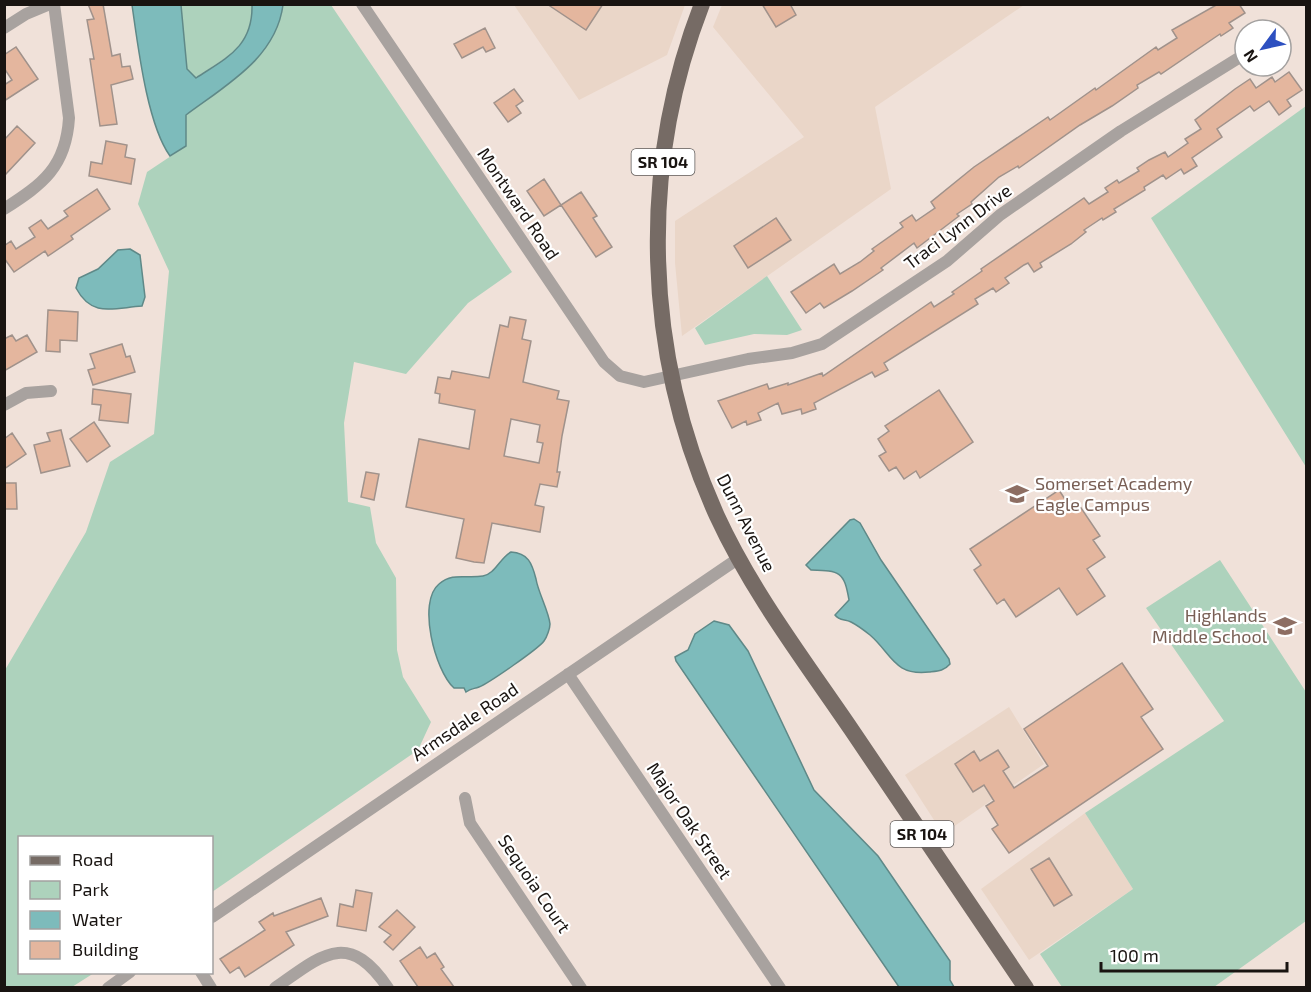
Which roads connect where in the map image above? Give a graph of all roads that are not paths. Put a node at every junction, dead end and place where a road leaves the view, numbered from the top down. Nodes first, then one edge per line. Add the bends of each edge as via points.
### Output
1 (52, 4) edge
2 (362, 4) edge
3 (702, 4) edge
4 (4, 28) edge
5 (1233, 61) edge
6 (4, 209) edge
7 (671, 377) junction
8 (51, 391) dead end
9 (4, 405) edge
10 (739, 558) junction
11 (568, 674) junction
12 (465, 798) dead end
13 (213, 916) edge
14 (127, 974) edge
15 (202, 974) edge
16 (108, 987) edge
17 (211, 987) edge
18 (275, 987) edge
19 (388, 987) edge
20 (581, 987) edge
21 (780, 987) edge
22 (1026, 987) edge

1 - 4 street
1 - 6 street via 69,118 65,146 42,183
2 - 7 street, Montward Road via 604,362 631,380
3 - 7 main road, Dunn Avenue / SR 104 via 670,110 659,195 659,283
5 - 7 street, Traci Lynn Drive via 1120,131 1000,215 947,261 822,344
7 - 10 main road, Dunn Avenue / SR 104 via 699,473
8 - 9 street via 26,393
10 - 11 street, Armsdale Road
10 - 22 main road, Dunn Avenue / SR 104
11 - 13 street, Armsdale Road
11 - 21 street, Major Oak Street
12 - 20 street, Sequoia Court via 470,823
14 - 16 street
15 - 17 street
18 - 19 street via 316,959 334,953 352,953 376,971

